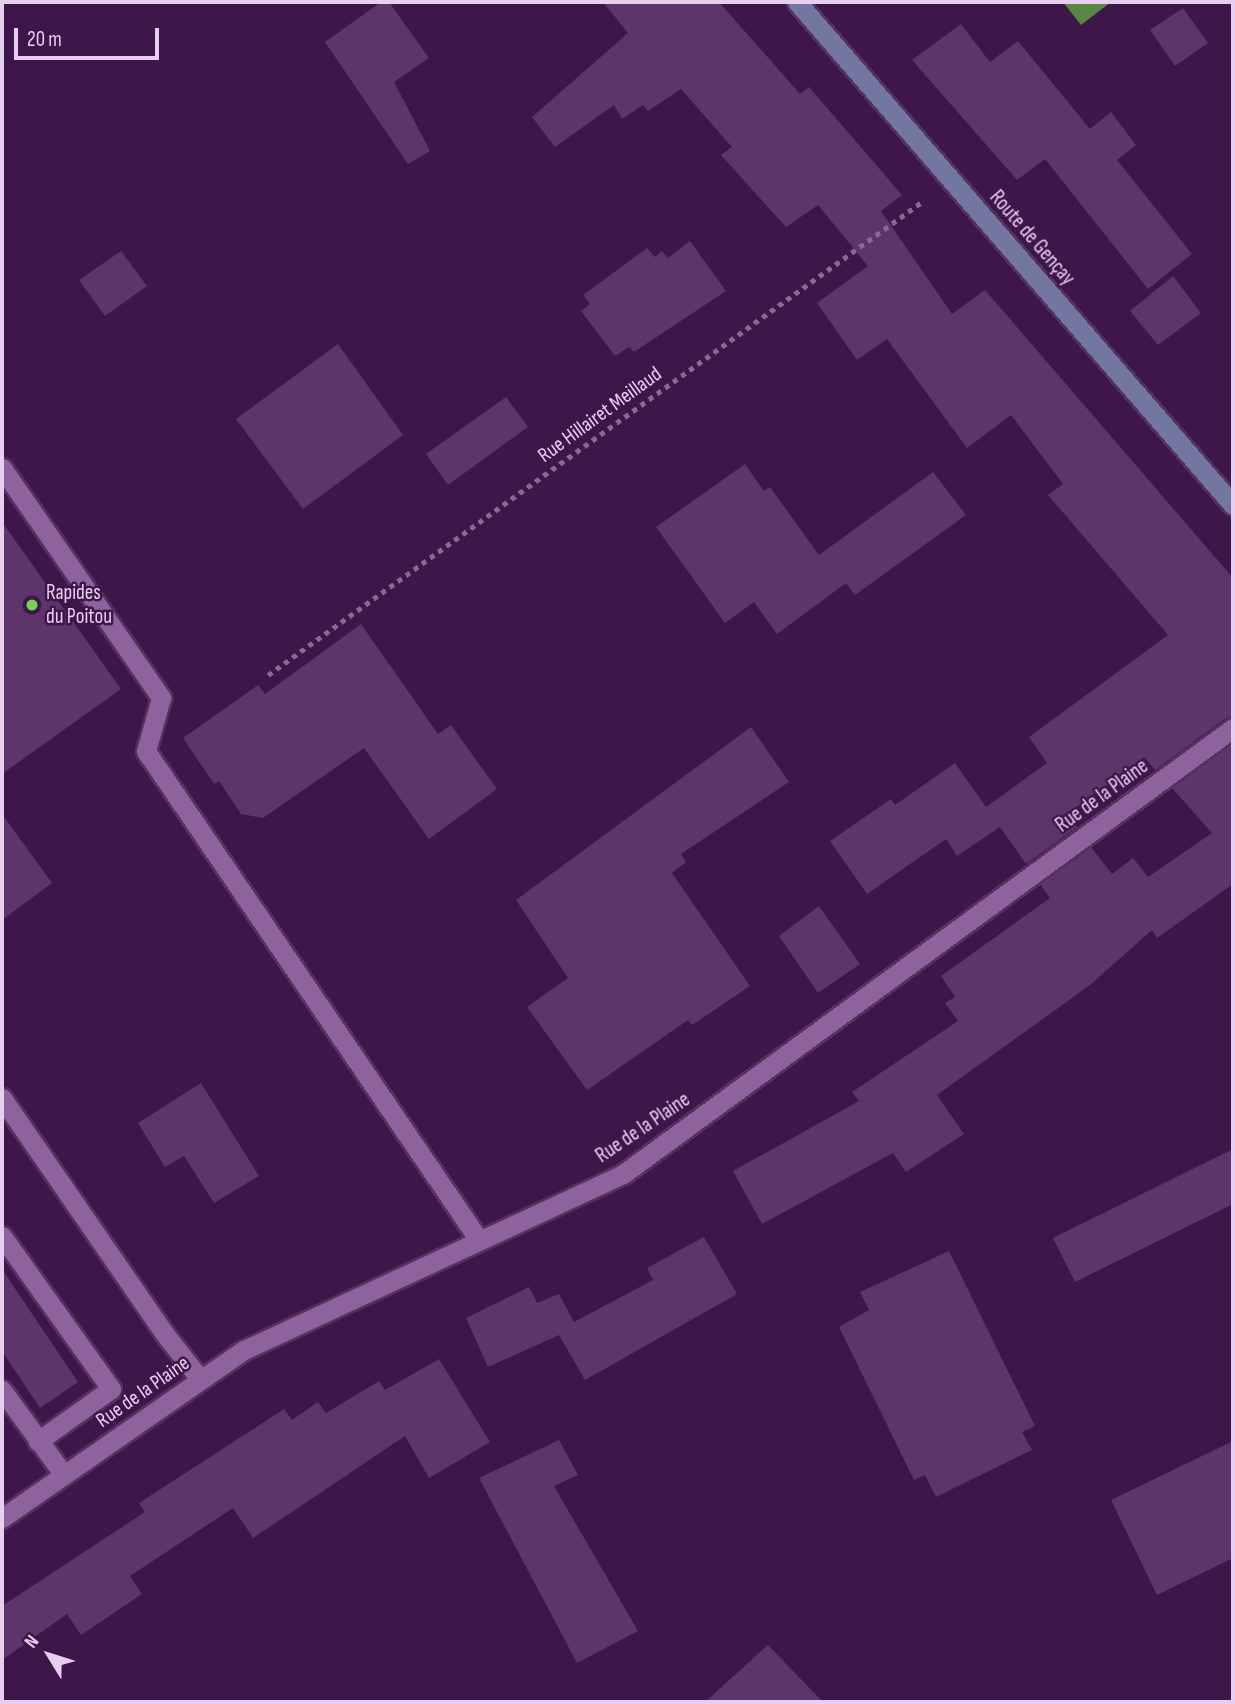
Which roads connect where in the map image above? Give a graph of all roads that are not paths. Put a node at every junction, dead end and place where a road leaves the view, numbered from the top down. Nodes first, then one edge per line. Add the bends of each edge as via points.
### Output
1 (797, 2) edge
2 (2, 468) edge
3 (1233, 505) edge
4 (1233, 728) edge
5 (2, 1098) edge
6 (2, 1236) edge
7 (479, 1240) junction
8 (200, 1380) junction
9 (2, 1390) edge
10 (38, 1441) junction
11 (64, 1475) junction
12 (2, 1518) edge

1 - 3 main road, Route de Gençay
2 - 7 street via 161,698 146,751
4 - 7 street, Rue de la Plaine via 623,1174
5 - 8 street
6 - 10 street via 111,1389
7 - 8 street, Rue de la Plaine via 244,1350
8 - 11 street, Rue de la Plaine
9 - 10 street
10 - 11 street
11 - 12 street, Rue de la Plaine

